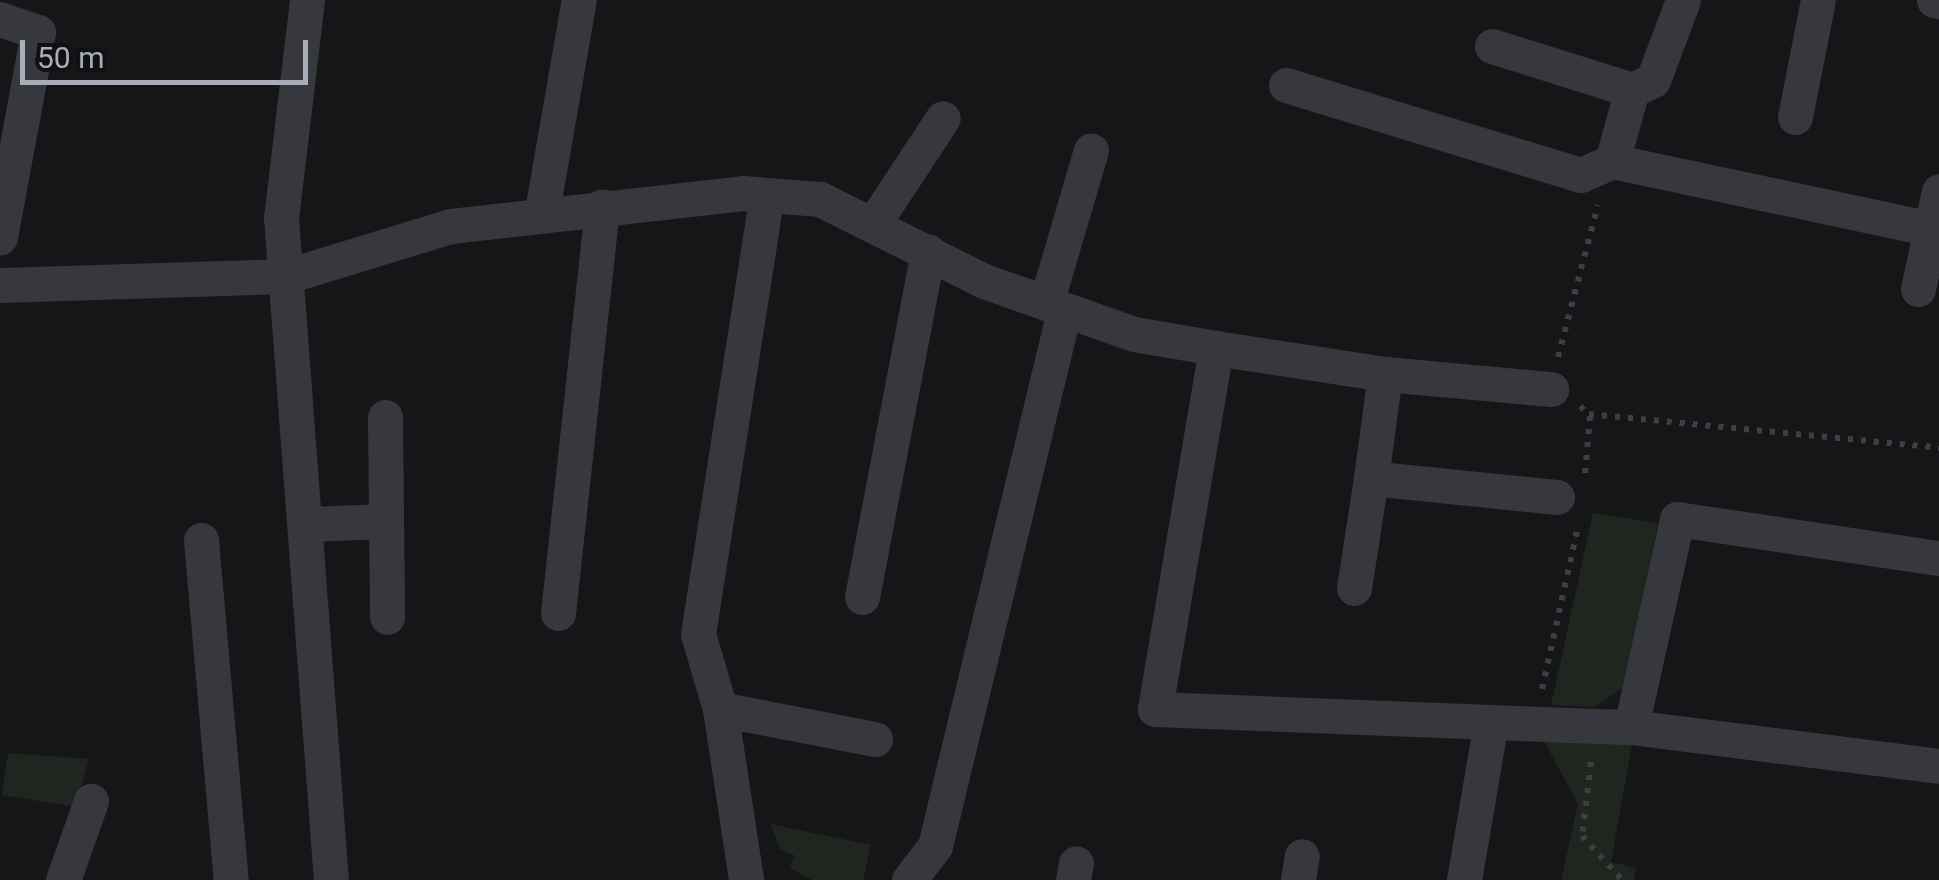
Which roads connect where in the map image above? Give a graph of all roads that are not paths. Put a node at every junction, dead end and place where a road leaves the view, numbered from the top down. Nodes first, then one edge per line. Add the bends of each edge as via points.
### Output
1 (308, 0) edge
2 (580, 0) edge
3 (1684, 0) edge
4 (1818, 0) edge
5 (0, 19) edge
6 (1492, 46) dead end
7 (1286, 86) dead end
8 (1632, 90) junction
9 (1795, 117) dead end
10 (943, 118) dead end
11 (1091, 150) dead end
12 (1612, 161) junction
13 (1939, 191) edge
14 (766, 195) junction
15 (602, 206) junction
16 (542, 211) junction
17 (875, 220) junction
18 (1931, 229) junction
19 (0, 238) edge
20 (928, 251) junction
21 (287, 276) junction
22 (0, 285) edge
23 (1918, 288) dead end
24 (1055, 307) junction
25 (1216, 348) junction
26 (1385, 374) junction
27 (1551, 389) road end
28 (385, 417) dead end
29 (1371, 478) junction
30 (1574, 497) road end
31 (384, 521) junction
32 (309, 524) junction
33 (201, 540) dead end
34 (1939, 558) edge
35 (1354, 588) dead end
36 (862, 597) dead end
37 (558, 613) dead end
38 (386, 618) dead end
39 (720, 710) junction
40 (1491, 722) junction
41 (1615, 726) junction
42 (875, 739) dead end
43 (1939, 766) edge
44 (91, 801) dead end
45 (63, 880) edge
46 (231, 880) edge
47 (331, 880) edge
48 (744, 880) edge
49 (909, 880) edge
50 (1464, 880) edge

1 - 21 street via 280,216
2 - 16 street
3 - 8 street via 1653,80
4 - 9 street
5 - 19 street via 38,32
6 - 8 street
7 - 12 street via 1581,175
8 - 12 street
10 - 17 street
11 - 24 street
12 - 18 street
13 - 18 street
14 - 15 street
14 - 17 street via 820,199
14 - 39 street via 698,634
15 - 16 street
15 - 37 street
16 - 21 street via 450,226
17 - 20 street
18 - 23 street
20 - 24 street
20 - 36 street
21 - 22 street
21 - 32 street
24 - 25 street
24 - 49 street via 936,846
25 - 26 street
25 - 40 street via 1154,710
26 - 27 street
26 - 29 street
28 - 31 street
29 - 30 street
29 - 35 street
31 - 32 street
31 - 38 street
32 - 47 street
33 - 46 street
34 - 41 street via 1678,519
39 - 42 street
39 - 48 street
40 - 41 street
40 - 50 street
41 - 43 street
44 - 45 street

